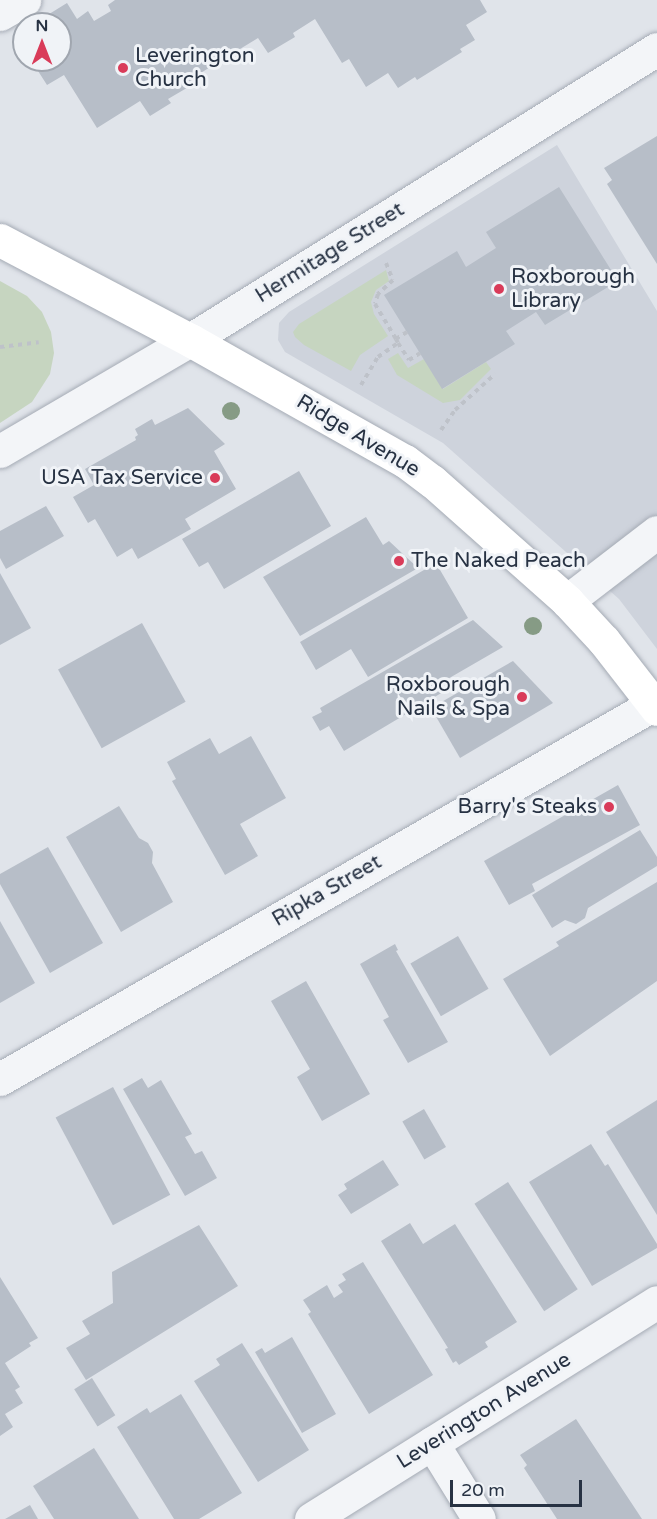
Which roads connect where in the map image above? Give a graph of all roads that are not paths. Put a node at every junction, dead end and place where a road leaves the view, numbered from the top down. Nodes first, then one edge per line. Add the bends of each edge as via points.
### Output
1 (24, 0) edge
2 (0, 14) edge
3 (657, 49) edge
4 (0, 240) edge
5 (190, 340) junction
6 (0, 451) edge
7 (657, 532) edge
8 (567, 602) junction
9 (655, 706) edge
10 (0, 1079) edge
11 (657, 1302) edge
12 (432, 1443) junction
13 (310, 1519) edge
14 (479, 1519) edge

1 - 2 street
3 - 5 street, Hermitage Street
4 - 5 main road, Ridge Avenue
5 - 6 street, Hermitage Street
5 - 8 main road, Ridge Avenue via 405,461
7 - 8 street
8 - 9 main road, Ridge Avenue via 604,641
9 - 10 street, Ripka Street
11 - 12 street, Leverington Avenue
12 - 13 street, Leverington Avenue
12 - 14 street

